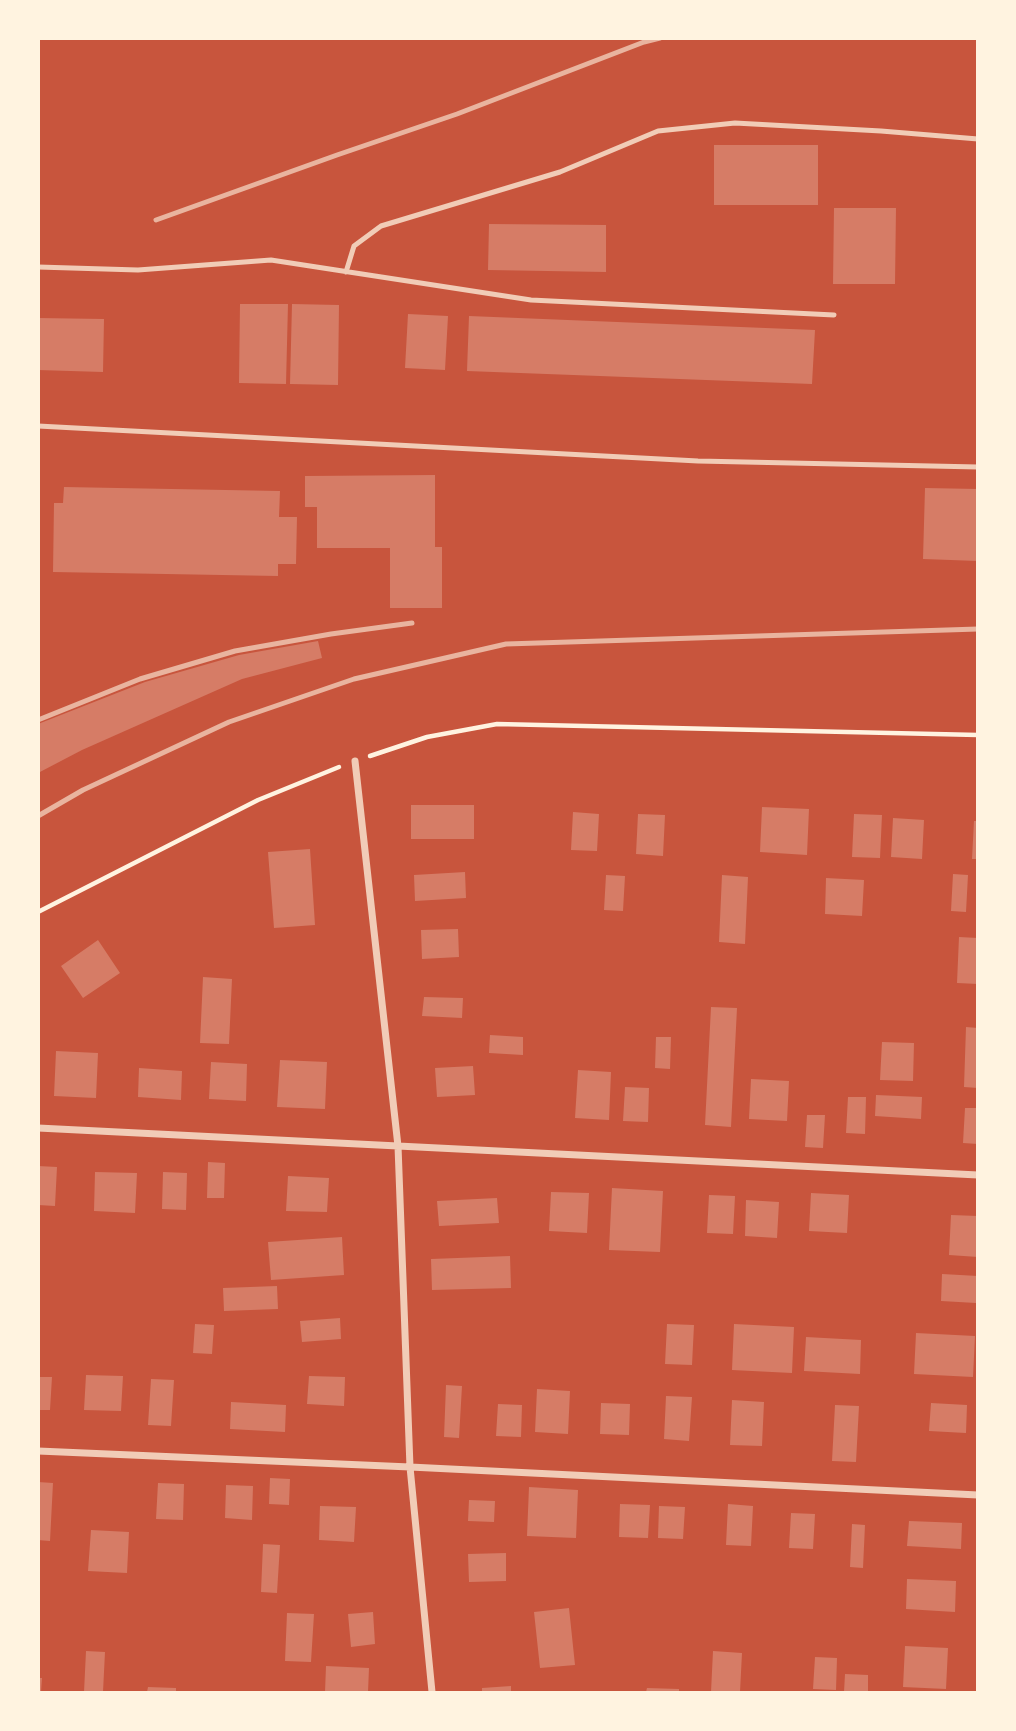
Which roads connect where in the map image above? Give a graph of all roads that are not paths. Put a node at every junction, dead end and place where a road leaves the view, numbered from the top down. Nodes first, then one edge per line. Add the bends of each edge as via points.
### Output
1 (978, 139) edge
2 (38, 267) edge
3 (346, 272) junction
4 (834, 315) dead end
5 (38, 426) edge
6 (978, 467) edge
7 (355, 761) road end
8 (38, 1128) edge
9 (398, 1146) junction
10 (978, 1175) edge
11 (38, 1451) edge
12 (410, 1467) junction
13 (978, 1495) edge
14 (432, 1692) edge

1 - 3 lane via 735,123 658,131 560,172 381,226 354,246
2 - 3 lane via 138,270 271,260
3 - 4 lane via 531,300
5 - 6 lane via 698,461
7 - 9 street
8 - 9 street
9 - 10 street
9 - 12 street
11 - 12 street
12 - 13 street
12 - 14 street

